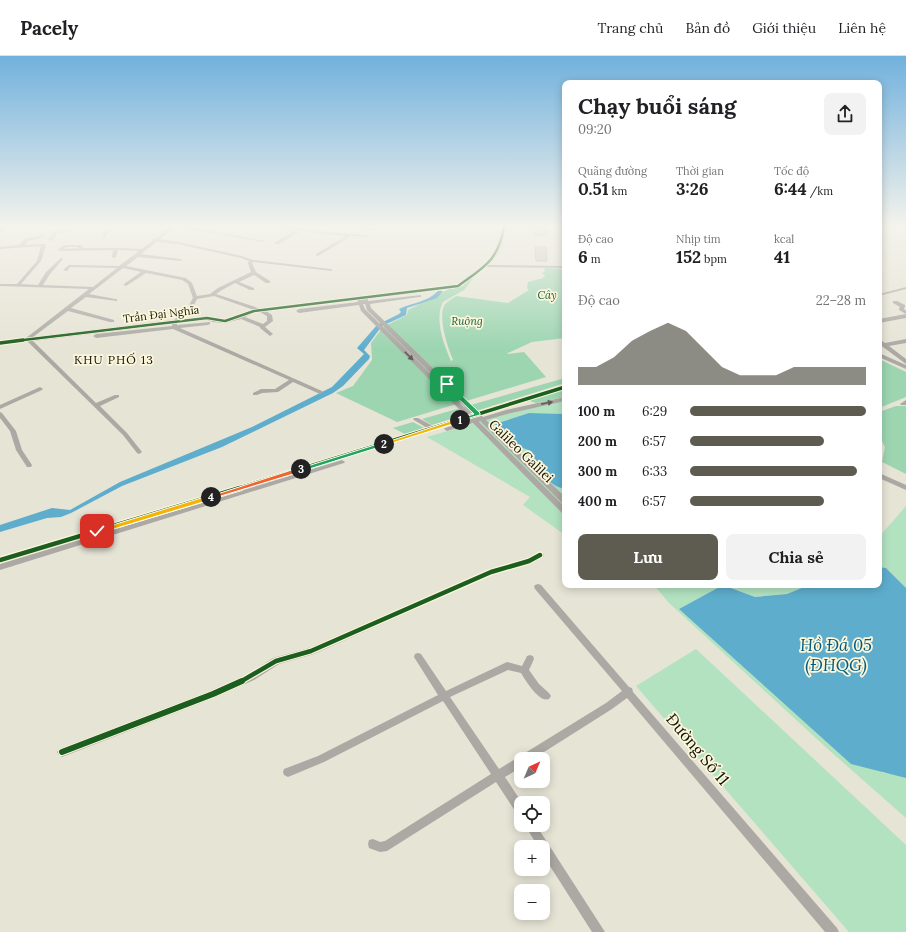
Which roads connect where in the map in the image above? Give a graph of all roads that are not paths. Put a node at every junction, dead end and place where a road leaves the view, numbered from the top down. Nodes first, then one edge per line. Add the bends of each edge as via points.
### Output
1 (34, 268) edge
2 (52, 268) edge
3 (119, 268) edge
4 (130, 268) edge
5 (252, 268) edge
6 (312, 268) edge
7 (482, 268) edge
8 (331, 270) dead end
9 (145, 271) junction
10 (254, 273) junction
11 (236, 282) junction
12 (268, 282) dead end
13 (19, 284) junction
14 (0, 285) edge
15 (126, 285) dead end
16 (40, 286) junction
17 (94, 288) junction
18 (906, 288) edge
19 (252, 289) dead end
20 (882, 294) edge
21 (85, 295) junction
22 (211, 296) junction
23 (419, 296) dead end
24 (195, 298) junction
25 (115, 300) dead end
26 (363, 301) junction
27 (895, 302) dead end
28 (68, 308) junction
29 (260, 310) junction
30 (299, 311) dead end
31 (372, 311) junction
32 (366, 312) junction
33 (906, 315) edge
34 (241, 317) junction
35 (112, 321) dead end
36 (882, 321) edge
37 (208, 323) dead end
38 (175, 324) junction
39 (381, 324) junction
40 (263, 326) junction
41 (270, 334) dead end
42 (96, 336) dead end
43 (28, 339) junction
44 (906, 341) edge
45 (0, 343) edge
46 (882, 343) edge
47 (882, 344) edge
48 (0, 347) edge
49 (882, 356) edge
50 (906, 362) edge
51 (906, 367) edge
52 (293, 380) junction
53 (562, 388) edge
54 (40, 389) dead end
55 (320, 392) dead end
56 (255, 394) dead end
57 (117, 396) dead end
58 (521, 400) junction
59 (562, 400) edge
60 (96, 406) junction
61 (527, 406) junction
62 (0, 407) edge
63 (0, 414) edge
64 (480, 416) junction
65 (416, 419) dead end
66 (471, 419) junction
67 (433, 428) junction
68 (139, 452) dead end
69 (29, 464) dead end
70 (882, 471) edge
71 (882, 476) edge
72 (906, 483) edge
73 (906, 488) edge
74 (243, 490) junction
75 (562, 498) edge
76 (562, 508) edge
77 (540, 555) dead end
78 (0, 560) edge
79 (0, 567) edge
80 (538, 587) dead end
81 (418, 657) dead end
82 (530, 659) dead end
83 (524, 670) junction
84 (629, 691) junction
85 (443, 696) junction
86 (546, 696) dead end
87 (62, 752) dead end
88 (535, 752) edge
89 (514, 766) edge
90 (288, 772) dead end
91 (499, 776) junction
92 (514, 799) edge
93 (535, 832) edge
94 (372, 844) dead end
95 (599, 932) edge
96 (833, 932) edge

1 - 13 street
2 - 16 street
3 - 17 street
4 - 9 street
5 - 10 street
6 - 8 street
7 - 26 street, Trần Đại Nghĩa via 458,286
9 - 15 street
9 - 24 street via 184,279 190,283
10 - 11 street
10 - 12 street
11 - 19 street
11 - 22 street
13 - 14 street
13 - 16 street
16 - 17 street
17 - 21 street
18 - 20 street
21 - 25 street
21 - 28 street
22 - 24 street
22 - 29 street
23 - 26 street
24 - 38 street via 190,310
26 - 29 street, Trần Đại Nghĩa
26 - 30 street
26 - 31 street, Galileo Galilei
26 - 32 street, Galileo Galilei
27 - 33 street via 902,306 901,310
28 - 35 street
28 - 43 street
29 - 34 street, Trần Đại Nghĩa
29 - 40 street via 270,317 269,322
31 - 32 street
31 - 39 street, Galileo Galilei
32 - 39 street, Galileo Galilei
33 - 36 street
34 - 38 street, Trần Đại Nghĩa via 228,321 207,318
34 - 40 street
37 - 38 street
38 - 42 street
38 - 43 street, Trần Đại Nghĩa
38 - 52 street
39 - 64 street, Galileo Galilei
39 -> 66 street, Galileo Galilei
40 - 41 street
43 - 45 street, Trần Đại Nghĩa
43 - 48 street via 19,344
43 - 60 street
44 - 46 street
47 - 50 street
49 - 51 street
52 - 55 street
52 - 56 street via 276,391 261,391
53 - 58 street
54 - 62 street
57 - 60 street
58 - 61 street
58 - 64 street
61 -> 59 street
60 - 68 street via 125,434
61 - 64 street
63 - 69 street via 13,431 19,450
64 - 66 street
64 - 75 street, Galileo Galilei
65 - 67 street
66 - 67 street
66 - 74 street
66 - 76 street, Galileo Galilei
67 - 74 street
70 - 72 street
71 - 73 street
74 - 78 street
74 - 79 street
77 - 87 street via 491,572 312,651 276,662 251,677 213,694
80 - 84 street, Đường Số 11
81 - 85 street
82 - 83 street
83 - 85 street via 507,666
83 - 86 street
84 - 88 street
84 - 96 street, Đường Số 11
85 - 90 street via 321,759
85 - 91 street
89 - 91 street
91 - 92 street
91 - 94 street via 387,846
93 - 95 street

